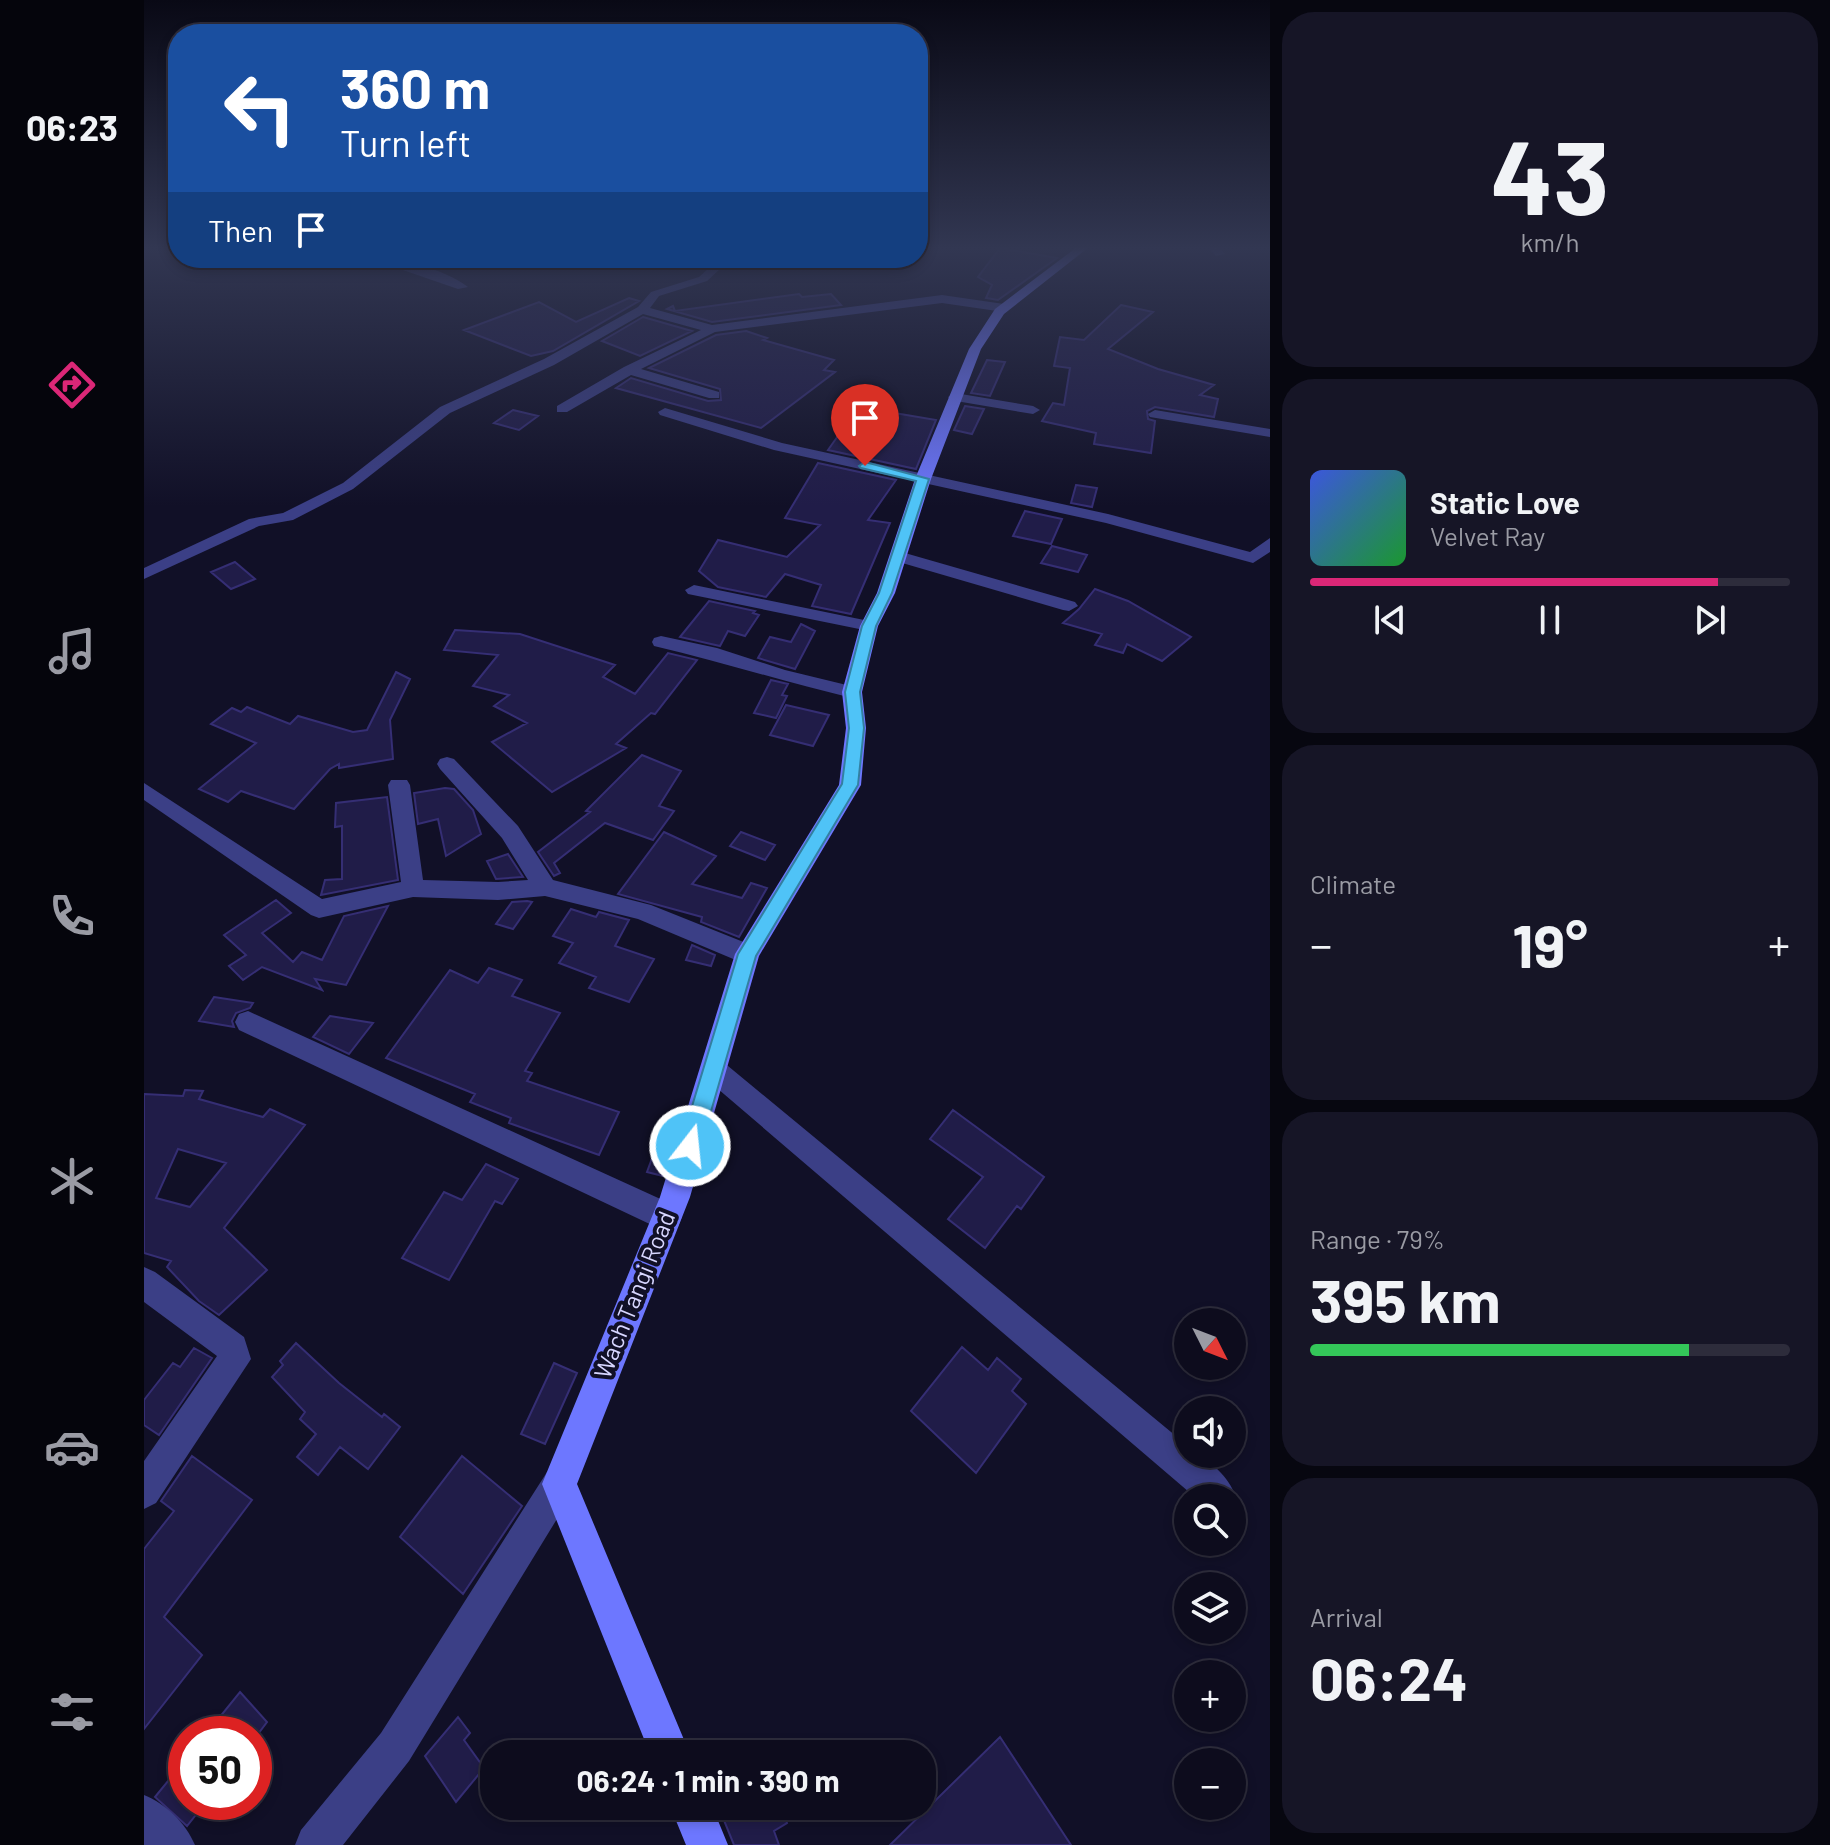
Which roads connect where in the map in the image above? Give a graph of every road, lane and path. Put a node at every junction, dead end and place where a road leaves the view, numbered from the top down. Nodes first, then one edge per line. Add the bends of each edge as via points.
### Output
1 (601, 333) edge
2 (704, 333) edge
3 (986, 333) edge
4 (629, 370) junction
5 (714, 395) dead end
6 (955, 397) junction
7 (562, 409) dead end
8 (1033, 410) dead end
9 (665, 412) dead end
10 (1155, 414) dead end
11 (1270, 433) edge
12 (923, 479) junction
13 (1270, 543) edge
14 (898, 556) junction
15 (144, 574) edge
16 (694, 590) dead end
17 (1069, 606) dead end
18 (869, 626) junction
19 (661, 642) dead end
20 (852, 692) junction
21 (447, 764) dead end
22 (399, 785) dead end
23 (144, 790) edge
24 (545, 887) junction
25 (413, 888) junction
26 (747, 954) junction
27 (248, 1022) dead end
28 (713, 1069) junction
29 (667, 1217) junction
30 (144, 1283) edge
31 (559, 1484) junction
32 (1206, 1484) edge
33 (144, 1491) edge
34 (664, 1740) edge
35 (144, 1816) edge
36 (697, 1820) edge
37 (174, 1845) edge
38 (316, 1845) edge
39 (707, 1845) edge

1 - 15 street via 445,410 348,486 287,517 255,522
2 - 4 street
3 - 6 main road, Wach Tangi Road
4 - 5 street
4 - 7 street
6 - 8 street
6 - 12 main road, Wach Tangi Road
9 - 12 street via 779,447
10 - 11 street
12 - 13 street via 1108,519 1253,558
12 - 14 main road, Wach Tangi Road
14 - 17 street
14 - 18 main road, Wach Tangi Road
16 - 18 street
18 - 20 main road, Wach Tangi Road
19 - 20 street
20 - 26 main road, Wach Tangi Road via 856,728 850,785
21 - 24 street via 510,832
22 - 25 street
23 - 25 street via 319,909
24 - 25 street
24 - 26 street via 643,911
26 - 28 main road, Wach Tangi Road
27 - 29 street
28 - 29 main road, Wach Tangi Road
28 - 32 street
29 - 31 main road, Wach Tangi Road
30 - 33 street via 233,1348 235,1359
31 - 34 main road
31 - 38 street via 395,1747
35 - 37 street
36 - 39 main road

